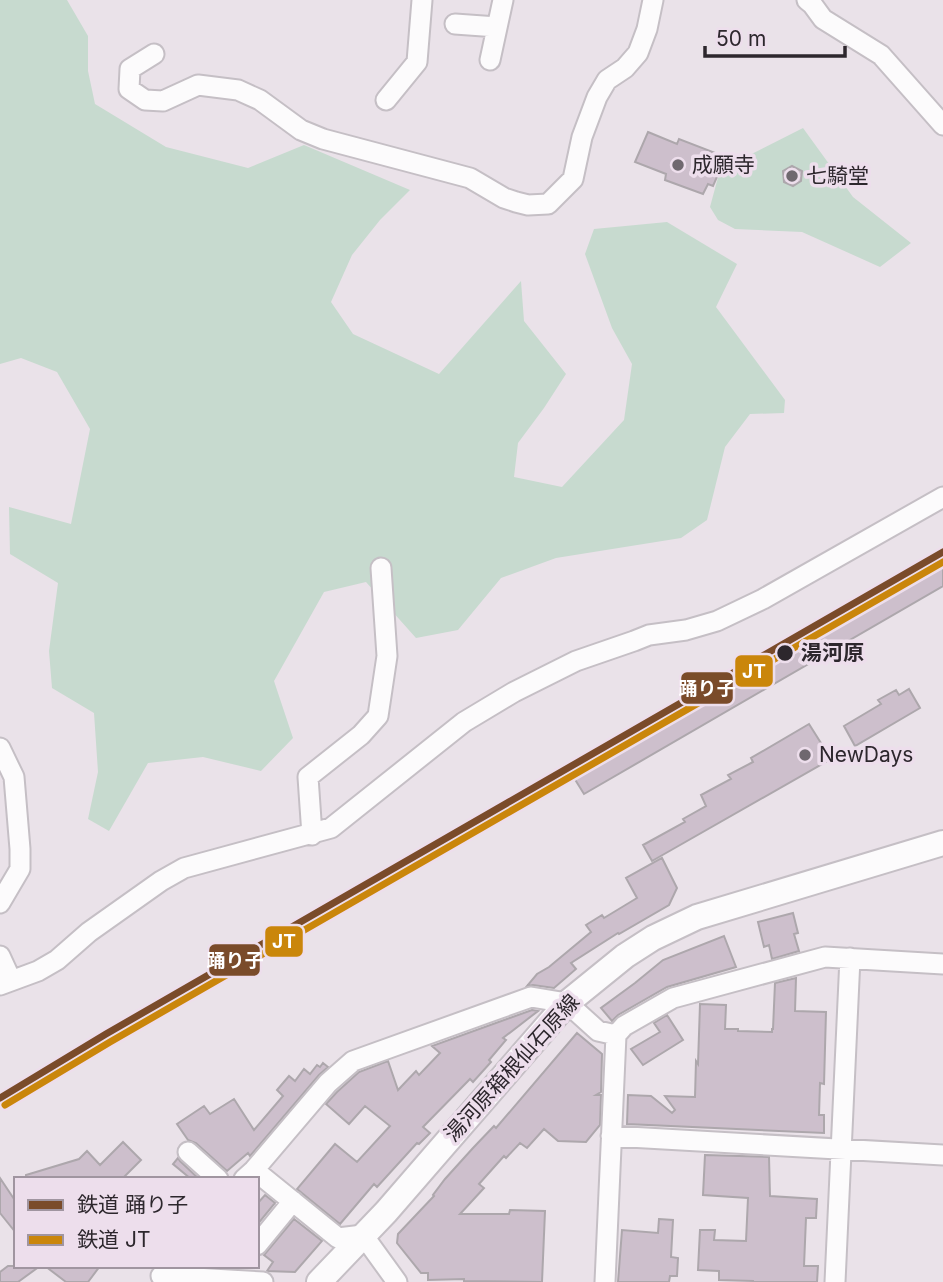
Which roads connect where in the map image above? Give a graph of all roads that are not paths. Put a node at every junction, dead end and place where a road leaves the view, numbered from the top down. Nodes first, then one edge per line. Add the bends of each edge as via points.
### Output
1 (422, 0) edge
2 (503, 0) edge
3 (653, 0) edge
4 (807, 0) edge
5 (455, 24) dead end
6 (496, 27) junction
7 (154, 54) dead end
8 (491, 60) dead end
9 (386, 100) dead end
10 (943, 125) edge
11 (943, 498) edge
12 (381, 568) dead end
13 (0, 748) edge
14 (312, 835) junction
15 (943, 843) edge
16 (0, 903) edge
17 (0, 956) edge
18 (850, 958) junction
19 (943, 964) edge
20 (6, 982) edge
21 (567, 1003) junction
22 (616, 1035) junction
23 (611, 1136) junction
24 (841, 1150) junction
25 (188, 1152) dead end
26 (943, 1155) edge
27 (249, 1174) edge
28 (216, 1177) edge
29 (259, 1180) edge
30 (293, 1201) junction
31 (363, 1235) junction
32 (259, 1243) edge
33 (235, 1273) edge
34 (162, 1275) edge
35 (199, 1280) edge
36 (263, 1282) edge
37 (319, 1282) edge
38 (397, 1282) edge
39 (605, 1282) edge
40 (835, 1282) edge

1 - 9 street via 417,62
2 - 6 street
3 - 7 street via 638,52 607,80 597,97 573,179 548,204 516,202 470,178 323,139 238,90 198,85 163,101 145,100 129,89 130,69
4 - 10 street via 823,19 881,55
5 - 6 street
6 - 8 street
11 - 14 street via 717,621 649,635 576,661 514,692 464,722 331,828
12 - 14 street via 387,656 379,716 308,777
13 - 16 street via 14,777 20,869
14 - 20 street via 184,868 99,925 57,960
15 - 21 main road, 湯河原箱根仙石原線 via 697,917 625,956
17 - 20 street
18 - 19 street
18 - 22 street via 825,957 673,998
18 - 24 street
21 - 22 street via 598,1031
21 - 27 street via 531,997 353,1061
21 - 31 main road, 湯河原箱根仙石原線
22 - 23 street
23 - 24 street
23 - 39 street
24 - 26 street
24 - 40 street
25 - 28 street
29 - 30 street
30 - 31 street via 338,1238
30 - 32 street
31 - 37 main road, 湯河原箱根仙石原線
31 - 38 street
33 - 35 street
33 - 36 street
34 - 35 street

